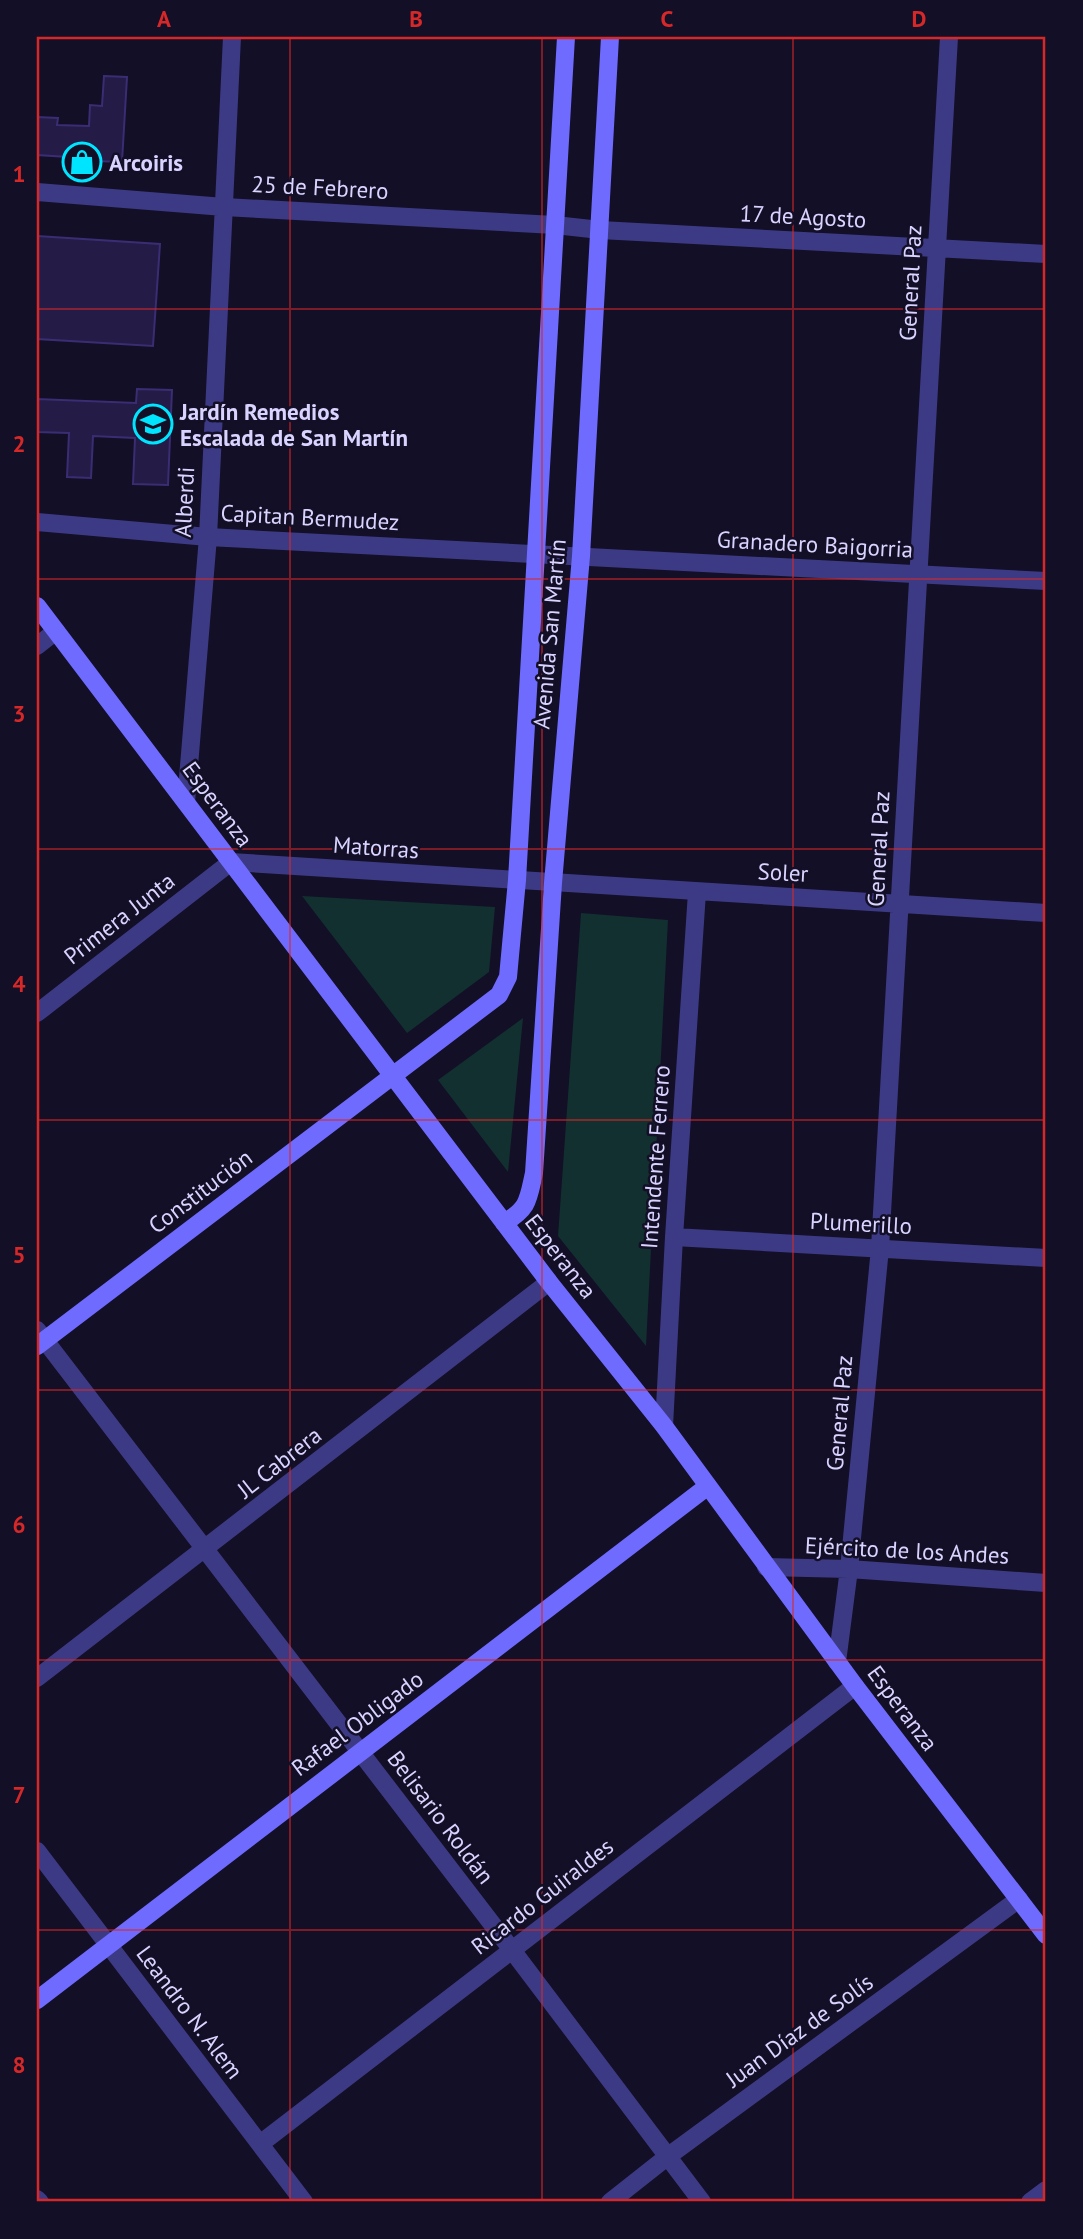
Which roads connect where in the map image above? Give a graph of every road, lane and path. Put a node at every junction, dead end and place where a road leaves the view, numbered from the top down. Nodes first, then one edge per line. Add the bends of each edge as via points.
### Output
1 (232, 37) edge
2 (566, 37) edge
3 (610, 37) edge
4 (949, 37) edge
5 (37, 192) edge
6 (224, 206) junction
7 (555, 225) junction
8 (600, 230) junction
9 (937, 248) junction
10 (1046, 254) edge
11 (37, 522) edge
12 (208, 537) junction
13 (536, 553) junction
14 (580, 556) junction
15 (918, 574) junction
16 (1046, 581) edge
17 (37, 606) edge
18 (56, 631) junction
19 (37, 646) edge
20 (186, 802) junction
21 (231, 862) junction
22 (517, 880) junction
23 (553, 883) junction
24 (697, 892) junction
25 (900, 904) junction
26 (1046, 913) edge
27 (37, 1013) edge
28 (393, 1076) junction
29 (504, 1223) junction
30 (674, 1237) junction
31 (880, 1248) junction
32 (1046, 1258) edge
33 (549, 1282) junction
34 (39, 1338) edge
35 (664, 1426) junction
36 (708, 1486) junction
37 (205, 1550) junction
38 (766, 1567) junction
39 (849, 1569) junction
40 (1046, 1583) edge
41 (836, 1662) junction
42 (37, 1678) edge
43 (855, 1686) junction
44 (360, 1752) junction
45 (37, 1851) edge
46 (1019, 1899) junction
47 (1039, 1917) edge
48 (1046, 1935) edge
49 (108, 1945) junction
50 (512, 1950) junction
51 (37, 2000) edge
52 (260, 2144) junction
53 (667, 2157) junction
54 (1046, 2190) edge
55 (303, 2202) edge
56 (610, 2202) edge
57 (702, 2202) edge
58 (1030, 2202) edge

1 - 6 street, Alberdi
2 - 7 main road, Avenida San Martín
3 - 8 main road, Avenida San Martín
4 - 9 street, General Paz
5 - 6 street, 25 de Febrero
6 - 7 street, 25 de Febrero
6 - 12 street, Alberdi
7 - 8 street, 25 de Febrero
7 - 13 main road, Avenida San Martín
8 - 9 street, 17 de Agosto
8 - 14 main road, Avenida San Martín
9 - 10 street, 17 de Agosto
9 - 15 street, General Paz
11 - 12 street, Capitan Bermudez
12 - 13 street, Capitan Bermudez
12 - 20 street, Alberdi
13 - 14 street, Capitan Bermudez
13 - 22 main road, Avenida San Martín
14 - 15 street, Granadero Baigorria
14 - 23 main road, Avenida San Martín
15 - 16 street, Granadero Baigorria
15 - 25 street, General Paz
17 - 18 main road, Esperanza
18 - 19 street
18 - 20 main road, Esperanza
20 - 21 main road, Esperanza
21 - 22 street, Matorras
21 - 27 street, Primera Junta
21 - 28 main road, Esperanza
22 - 23 street, Soler
22 - 28 main road, Avenida San Martín via 508,977 499,995
23 - 24 street, Soler
23 - 29 main road, Avenida San Martín via 534,1173 527,1202
24 - 25 street, Soler
24 - 30 street, Intendente Ferrero
25 - 26 street, Soler
25 - 31 street, General Paz
28 - 29 main road, Esperanza
28 - 34 main road, Constitución
29 - 33 main road, Esperanza
30 - 31 street, Plumerillo
30 - 35 street, Intendente Ferrero
31 - 32 street, Plumerillo
31 - 39 street, General Paz
33 - 35 main road, Esperanza
33 - 37 street, JL Cabrera
34 - 37 street, Belisario Roldán
35 - 36 main road, Esperanza
36 - 38 main road, Esperanza
36 - 44 main road, Rafael Obligado
37 - 42 street, JL Cabrera
37 - 44 street, Belisario Roldán
38 - 39 street, Ejército de los Andes
38 - 41 main road, Esperanza
39 - 40 street, Ejército de los Andes
39 - 41 street, General Paz
41 - 43 main road, Esperanza
43 - 46 main road, Esperanza
43 - 50 street, Ricardo Guiraldes
44 - 49 main road, Rafael Obligado
44 - 50 street, Belisario Roldán
45 - 49 street, Leandro N. Alem
46 - 47 main road, Esperanza
46 - 53 street, Juan Díaz de Solís
47 - 48 main road, Esperanza
49 - 51 main road, Rafael Obligado
49 - 52 street, Leandro N. Alem
50 - 52 street, Ricardo Guiraldes
50 - 53 street, Belisario Roldán
52 - 55 street, Leandro N. Alem
53 - 56 street, Juan Díaz de Solís
53 - 57 street, Belisario Roldán
54 - 58 street

